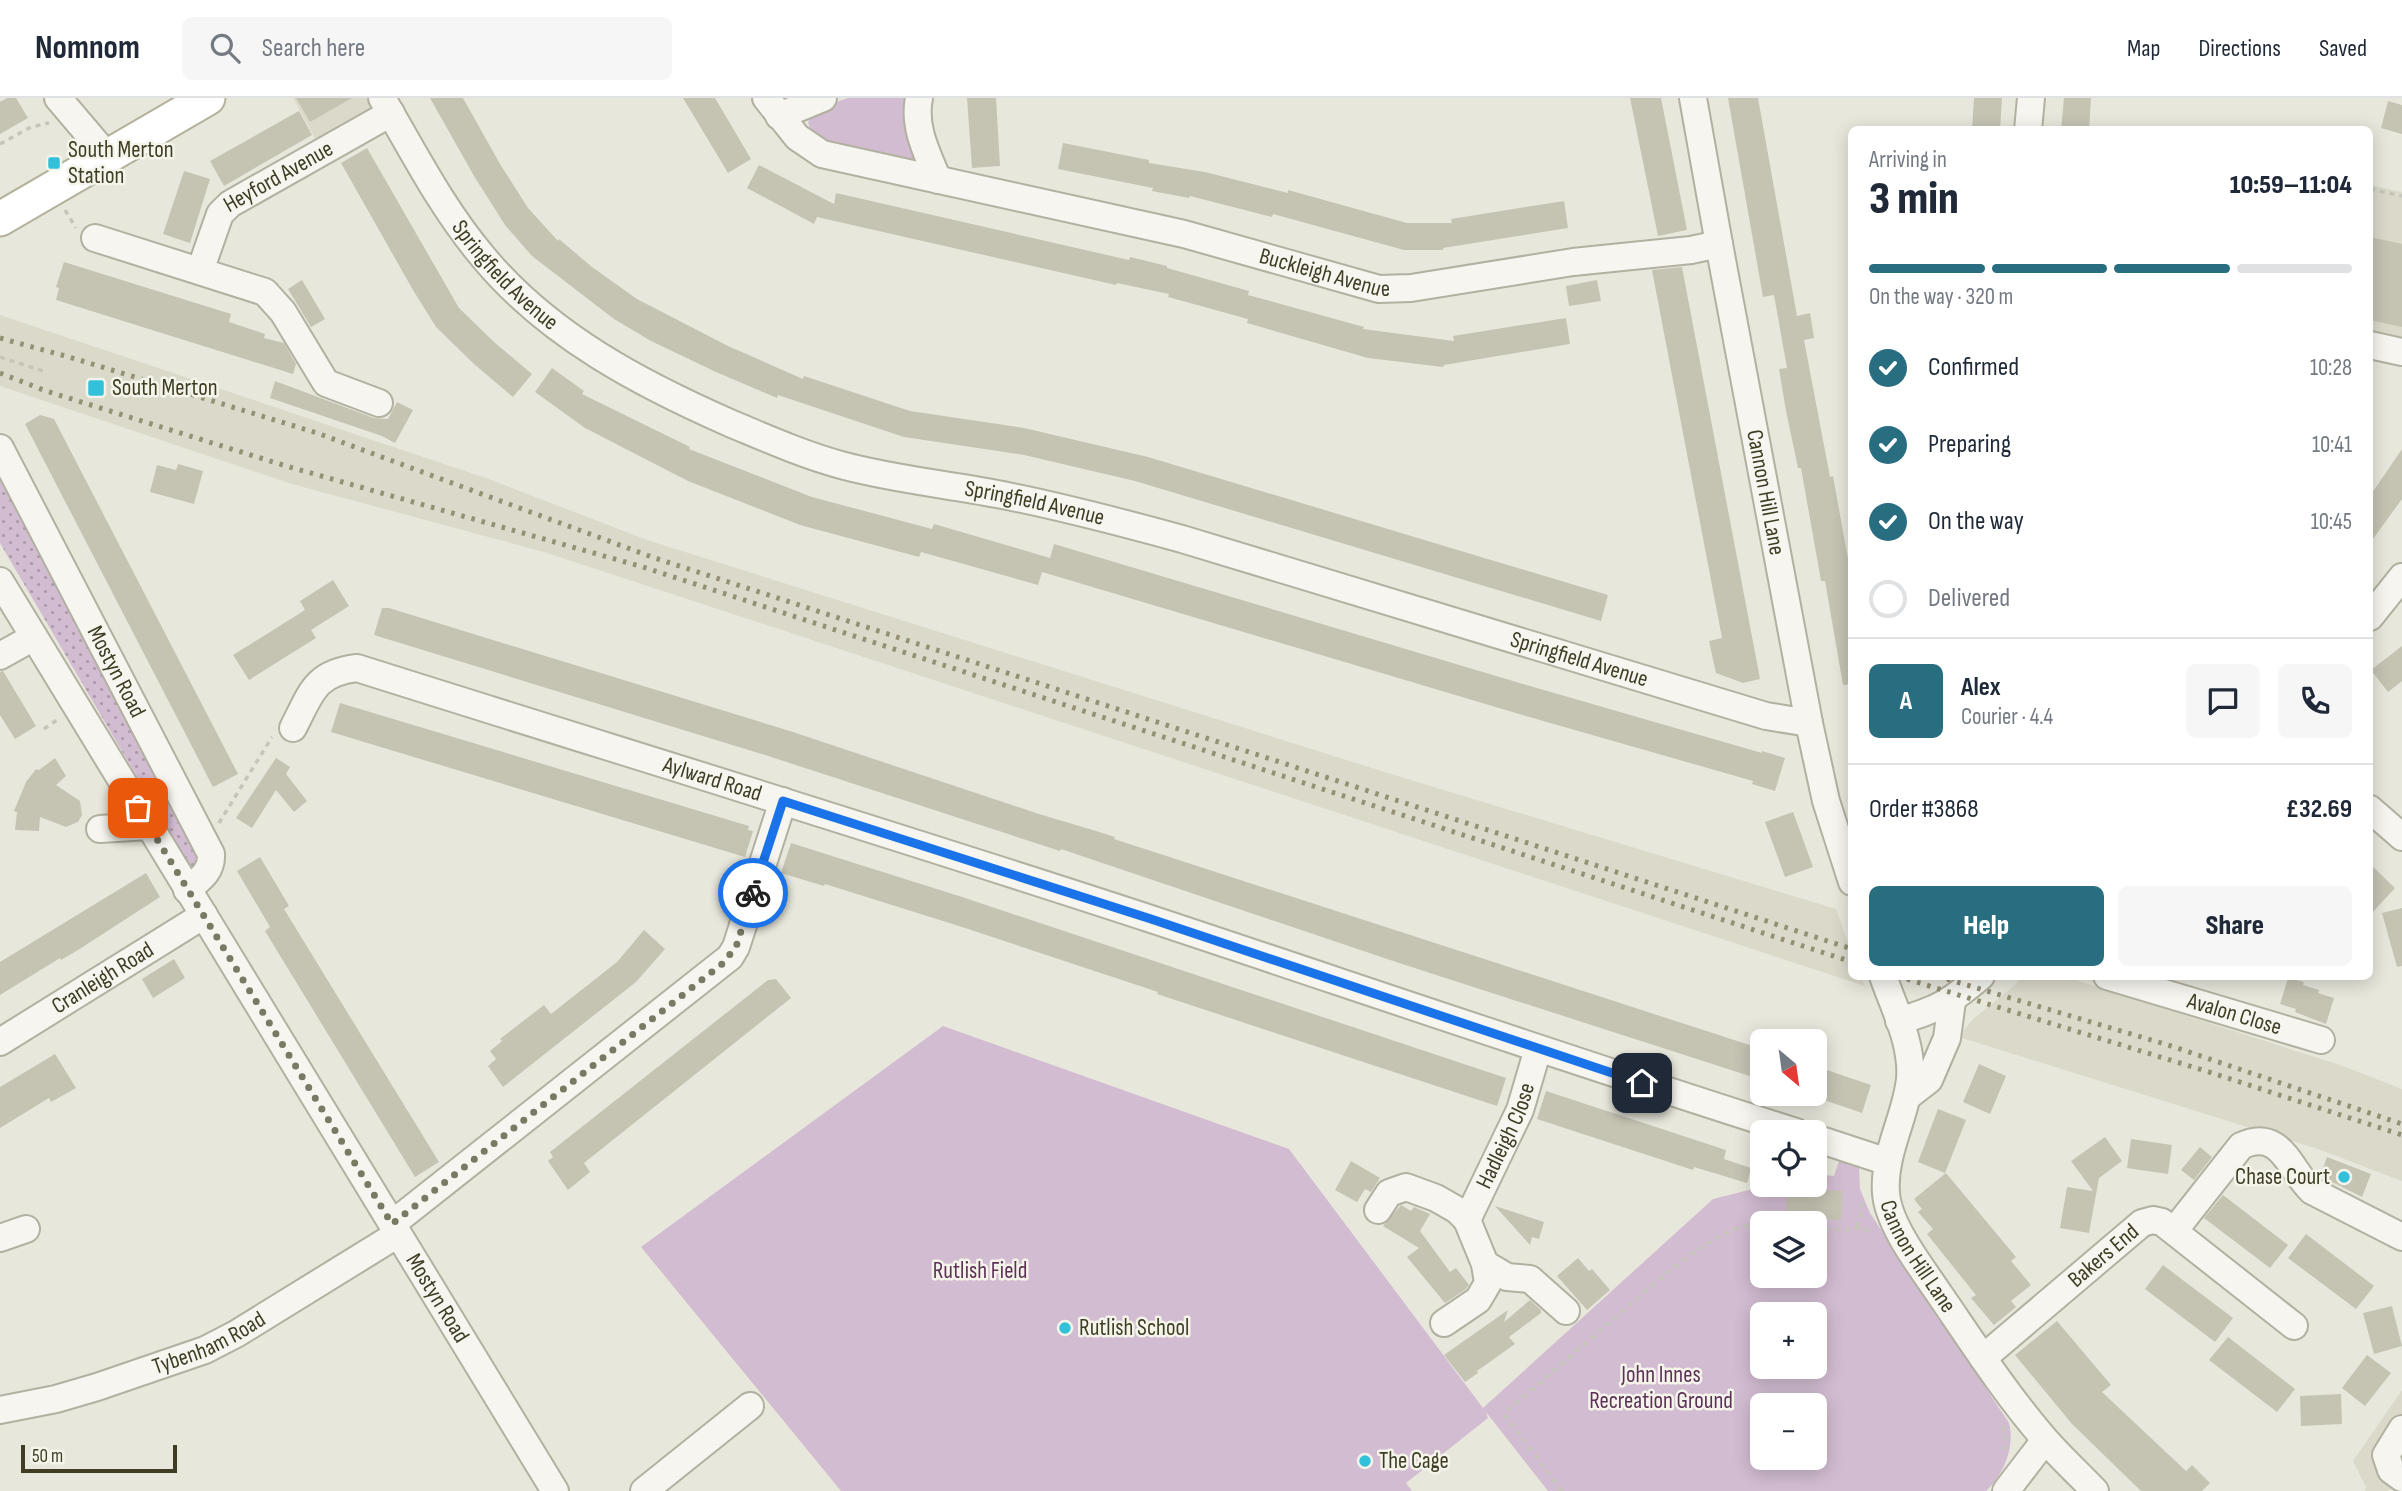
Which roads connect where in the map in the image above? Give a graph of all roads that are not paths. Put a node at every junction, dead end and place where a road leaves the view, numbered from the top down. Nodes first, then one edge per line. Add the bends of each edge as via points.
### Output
1 (58, 98) edge
2 (208, 98) edge
3 (823, 98) edge
4 (919, 98) edge
5 (1693, 98) edge
6 (2031, 98) edge
7 (386, 106) edge
8 (773, 107) edge
9 (2028, 126) edge
10 (108, 157) junction
11 (938, 180) junction
12 (0, 219) edge
13 (95, 238) road end
14 (1718, 244) junction
15 (200, 271) junction
16 (2373, 346) edge
17 (2402, 352) edge
18 (379, 403) dead end
19 (1, 439) edge
20 (2402, 577) edge
21 (0, 582) edge
22 (2373, 613) edge
23 (34, 637) junction
24 (0, 656) edge
25 (1809, 723) junction
26 (293, 728) road end
27 (783, 801) junction
28 (2373, 812) edge
29 (149, 826) junction
30 (100, 829) dead end
31 (1844, 834) edge
32 (2402, 837) edge
33 (1848, 858) edge
34 (187, 890) junction
35 (204, 915) junction
36 (1884, 980) edge
37 (1976, 980) edge
38 (2133, 980) edge
39 (2184, 988) edge
40 (1951, 1001) junction
41 (1899, 1021) junction
42 (2320, 1040) dead end
43 (0, 1042) edge
44 (1538, 1049) junction
45 (1907, 1097) junction
46 (1759, 1120) edge
47 (1827, 1142) edge
48 (1888, 1162) junction
49 (1378, 1210) dead end
50 (1468, 1220) junction
51 (26, 1229) dead end
52 (395, 1229) junction
53 (2174, 1231) junction
54 (2402, 1237) edge
55 (0, 1238) edge
56 (1485, 1264) junction
57 (1566, 1311) dead end
58 (1444, 1323) dead end
59 (2294, 1326) dead end
60 (1983, 1358) junction
61 (750, 1406) dead end
62 (0, 1410) edge
63 (2402, 1429) edge
64 (2045, 1440) junction
65 (2003, 1478) edge
66 (2402, 1478) edge
67 (555, 1491) edge
68 (644, 1491) edge
69 (2095, 1491) edge

1 - 10 street
2 - 10 main road
3 - 8 street
4 - 11 street via 918,127
5 - 14 street, Cannon Hill Lane
6 - 9 street
7 - 15 street, Heyford Avenue via 230,204 220,214
7 - 25 street, Springfield Avenue via 432,186 506,283 610,363 743,429 840,465 1086,512 1766,716
8 - 11 street, Buckleigh Avenue via 797,137 822,153
10 - 12 main road
11 - 14 street, Buckleigh Avenue via 1184,234 1379,289
13 - 15 street
14 - 25 street, Cannon Hill Lane
15 - 18 street via 265,292 283,312 326,383
16 - 17 street
19 - 34 street, Mostyn Road via 211,855 208,872
20 - 22 street
21 - 23 street, Mostyn Road
23 - 24 street
23 - 29 street, Mostyn Road
25 - 31 street, Cannon Hill Lane via 1826,801
26 - 27 street, Aylward Road via 315,686 339,670 357,668
27 - 44 street, Aylward Road
27 - 52 street, Tybenham Road via 730,957
28 - 32 street
29 - 30 street
29 - 34 street, Mostyn Road
31 - 33 street, Cannon Hill Lane
34 - 35 street, Mostyn Road
35 - 43 street, Cranleigh Road
35 - 52 street, Mostyn Road
36 - 41 street, Cannon Hill Lane
37 - 40 street
38 - 39 street, Avalon Close
39 - 42 street, Avalon Close
40 - 41 street
40 - 45 street via 1947,1038 1928,1080
41 - 45 street, Cannon Hill Lane via 1910,1058
44 - 46 street, Aylward Road
44 - 50 street, Hadleigh Close via 1520,1110
45 - 48 street, Cannon Hill Lane
47 - 48 street
48 - 60 street, Cannon Hill Lane via 1889,1212
49 - 50 street, Hadleigh Close via 1390,1193 1406,1187 1436,1198
50 - 56 street
51 - 55 street
52 - 62 street, Tybenham Road via 205,1350 97,1388
52 - 67 street, Mostyn Road
53 - 54 street via 2241,1146 2263,1141 2280,1147 2312,1191
53 - 59 street, Bakers End
53 - 60 street, Bakers End via 2162,1222 2141,1223
56 - 57 street via 1507,1277 1530,1279
56 - 58 street via 1488,1283 1478,1300
60 - 64 street, Cannon Hill Lane
61 - 68 street
63 - 66 street via 2386,1455 2391,1470
64 - 65 street
64 - 69 street, Cannon Hill Lane

